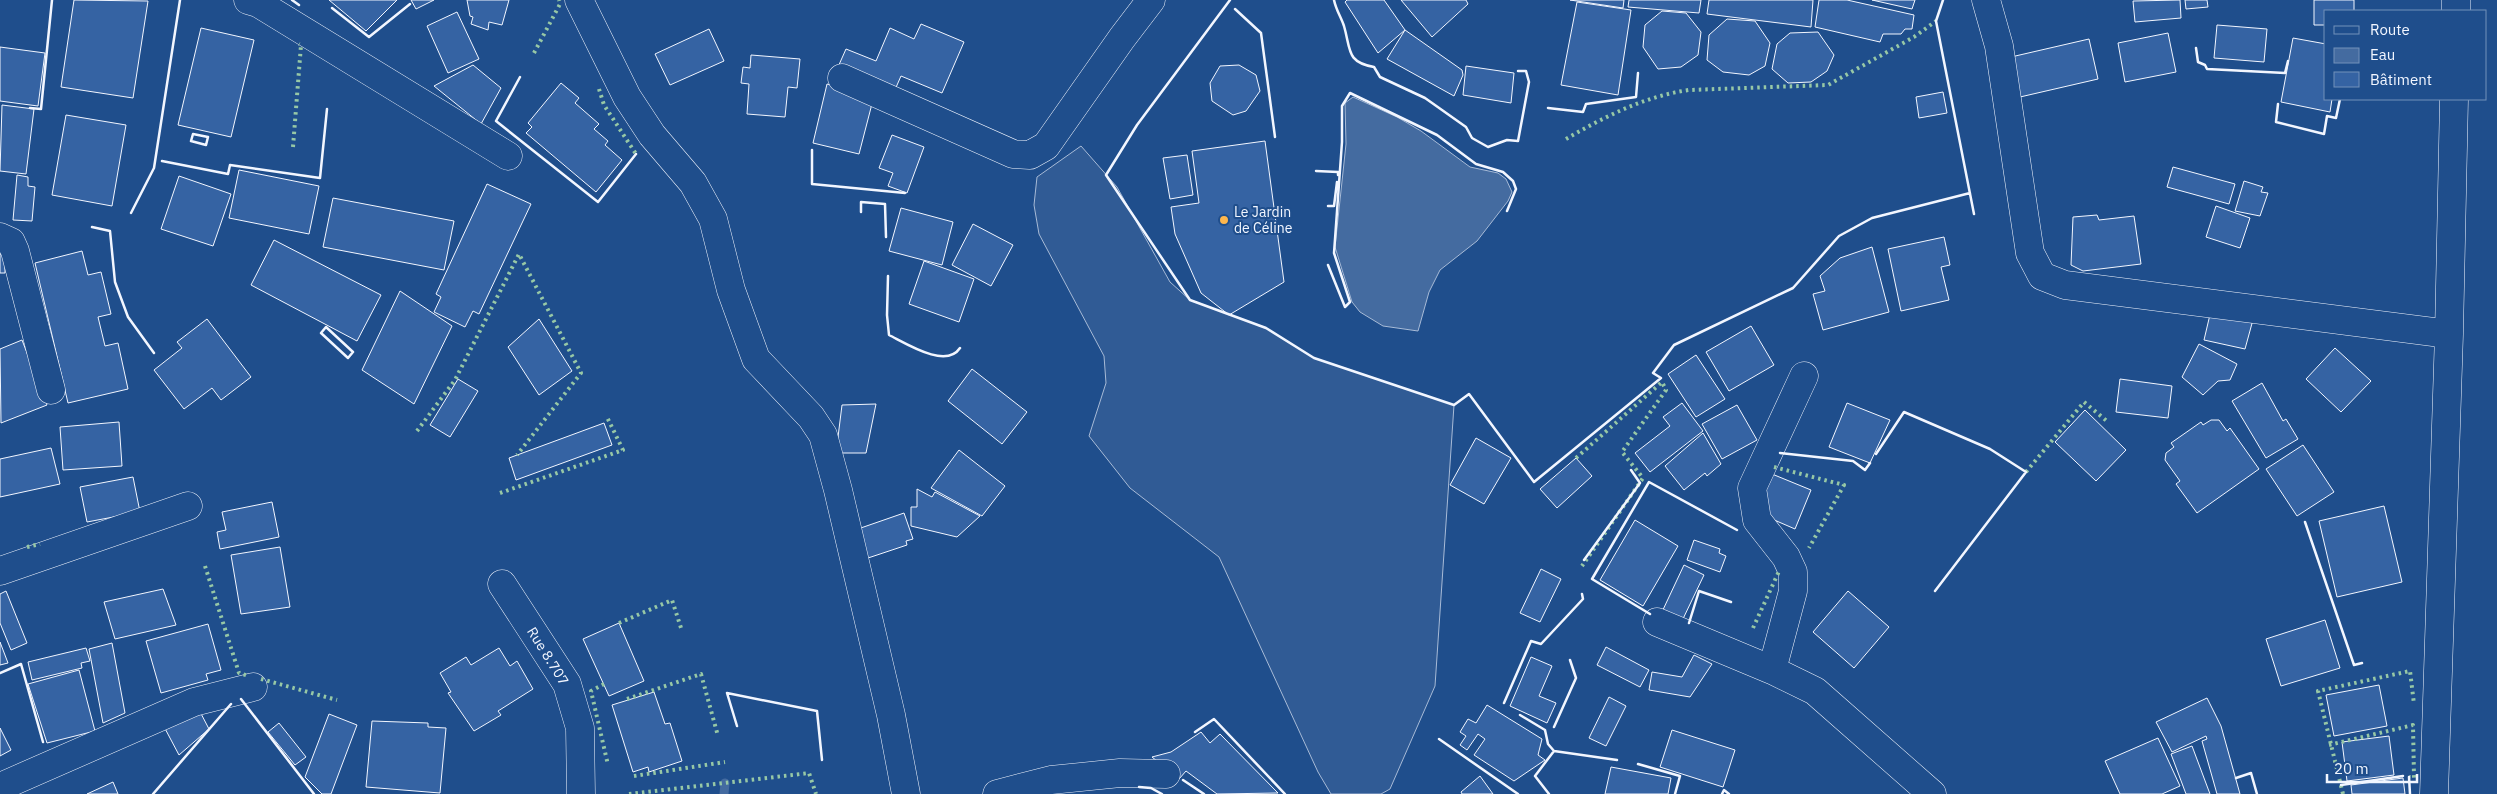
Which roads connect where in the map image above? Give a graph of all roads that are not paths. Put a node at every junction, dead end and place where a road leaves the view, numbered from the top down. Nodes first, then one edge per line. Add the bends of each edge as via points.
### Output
1 (248, 0) edge
2 (579, 0) edge
3 (1152, 0) edge
4 (1986, 0) edge
5 (842, 78) dead end
6 (2454, 100) edge
7 (508, 156) dead end
8 (0, 237) edge
9 (2449, 334) junction
10 (1804, 376) dead end
11 (51, 390) dead end
12 (188, 506) dead end
13 (0, 571) edge
14 (502, 584) dead end
15 (1657, 622) dead end
16 (1772, 670) junction
17 (253, 687) dead end
18 (1166, 774) dead end
19 (0, 787) edge
20 (581, 794) edge
21 (906, 794) edge
22 (997, 794) edge
23 (1932, 794) edge
24 (2434, 794) edge

1 - 7 street via 258,3
2 - 21 street via 627,97 652,135 693,183 713,219 731,290 756,359 811,417 822,435 891,715
3 - 5 street via 1046,146 1030,155 1013,154
4 - 9 street via 1999,46 2030,253 2042,276 2064,285
6 - 9 street
8 - 11 street via 11,242 15,251
9 - 24 street
10 - 16 street via 1752,488 1757,520 1786,557 1792,572 1792,591
12 - 13 street
14 - 20 street, Rue 8.707 via 567,684 580,728
15 - 16 street
16 - 23 street via 1814,691
17 - 19 street via 194,702
18 - 22 street via 1120,773 1051,780

